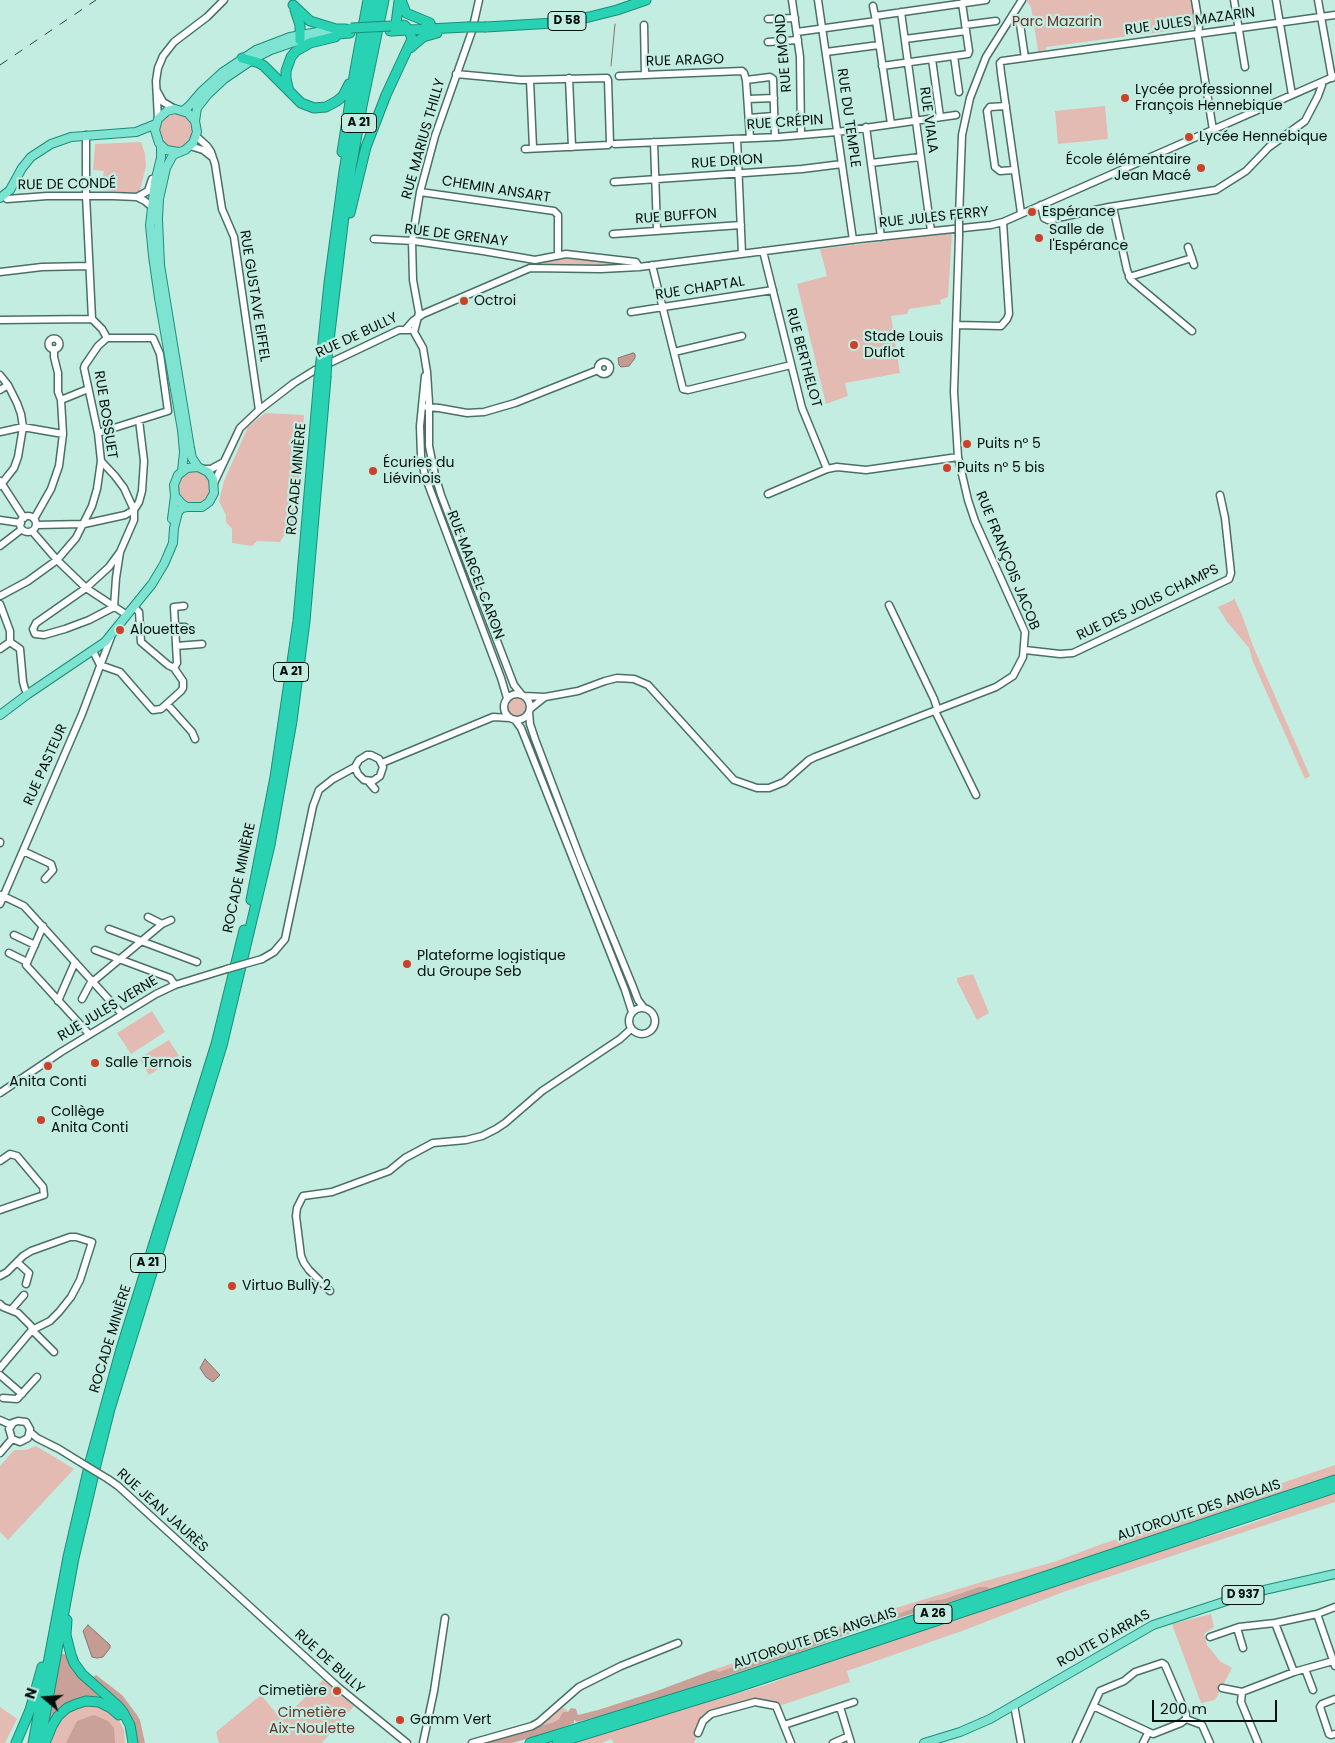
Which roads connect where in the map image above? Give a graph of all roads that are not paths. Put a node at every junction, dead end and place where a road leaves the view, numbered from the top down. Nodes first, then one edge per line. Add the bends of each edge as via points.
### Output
1 (224, 0) edge
2 (370, 0) edge
3 (384, 0) edge
4 (400, 0) edge
5 (479, 0) edge
6 (629, 0) edge
7 (646, 0) edge
8 (792, 0) edge
9 (818, 0) edge
10 (986, 0) edge
11 (1022, 0) edge
12 (1195, 0) edge
13 (1234, 0) edge
14 (1276, 0) edge
15 (1318, 0) edge
16 (292, 3) edge
17 (962, 3) junction
18 (873, 6) dead end
19 (901, 12) junction
20 (1335, 15) edge
21 (1321, 17) junction
22 (794, 18) junction
23 (875, 18) junction
24 (768, 19) dead end
25 (996, 21) dead end
26 (430, 23) junction
27 (1280, 23) junction
28 (467, 24) junction
29 (485, 24) junction
30 (1020, 24) dead end
31 (644, 25) dead end
32 (397, 28) junction
33 (965, 28) junction
34 (1238, 28) junction
35 (822, 29) junction
36 (337, 32) junction
37 (1198, 33) junction
38 (798, 36) junction
39 (300, 37) junction
40 (904, 39) junction
41 (768, 42) dead end
42 (879, 44) junction
43 (407, 51) junction
44 (826, 52) junction
45 (954, 56) junction
46 (1025, 58) junction
47 (246, 59) junction
48 (932, 59) junction
49 (907, 63) junction
50 (882, 66) junction
51 (1245, 67) dead end
52 (355, 70) junction
53 (456, 74) junction
54 (645, 74) junction
55 (619, 76) dead end
56 (1333, 77) edge
57 (569, 78) junction
58 (530, 80) junction
59 (746, 80) junction
60 (1321, 83) junction
61 (156, 90) junction
62 (289, 91) junction
63 (959, 92) dead end
64 (1292, 95) junction
65 (774, 98) junction
66 (748, 99) junction
67 (1006, 106) junction
68 (179, 110) junction
69 (956, 115) dead end
70 (774, 116) junction
71 (940, 117) junction
72 (749, 118) junction
73 (916, 120) junction
74 (195, 121) junction
75 (157, 122) junction
76 (891, 124) junction
77 (866, 128) junction
78 (1213, 130) junction
79 (136, 132) junction
80 (837, 132) junction
81 (86, 135) junction
82 (801, 135) junction
83 (196, 136) junction
84 (775, 137) junction
85 (750, 138) junction
86 (737, 139) junction
87 (654, 142) junction
88 (159, 143) junction
89 (615, 144) dead end
90 (190, 146) junction
91 (572, 146) junction
92 (533, 148) junction
93 (525, 149) dead end
94 (179, 152) junction
95 (920, 156) junction
96 (213, 157) junction
97 (871, 163) junction
98 (842, 164) junction
99 (159, 168) junction
100 (1014, 170) junction
101 (739, 173) junction
102 (655, 179) junction
103 (614, 182) dead end
104 (420, 192) junction
105 (86, 195) junction
106 (1, 197) edge
107 (137, 198) junction
108 (1041, 205) junction
109 (1113, 206) junction
110 (152, 207) junction
111 (1021, 214) junction
112 (1003, 222) junction
113 (741, 225) junction
114 (986, 226) junction
115 (335, 230) junction
116 (657, 230) junction
117 (1003, 230) junction
118 (931, 231) junction
119 (613, 234) dead end
120 (881, 237) junction
121 (374, 239) dead end
122 (853, 240) junction
123 (412, 241) junction
124 (340, 246) junction
125 (1188, 247) dead end
126 (763, 251) junction
127 (742, 254) junction
128 (558, 255) junction
129 (1192, 258) junction
130 (534, 260) junction
131 (1194, 265) dead end
132 (89, 266) junction
133 (652, 266) junction
134 (538, 267) junction
135 (639, 267) junction
136 (0, 272) edge
137 (1129, 276) junction
138 (773, 290) junction
139 (663, 307) junction
140 (631, 312) dead end
141 (419, 317) junction
142 (92, 319) junction
143 (0, 320) edge
144 (956, 324) junction
145 (406, 329) junction
146 (1192, 331) dead end
147 (414, 332) junction
148 (742, 336) dead end
149 (107, 338) junction
150 (54, 349) dead end
151 (674, 352) junction
152 (324, 359) junction
153 (791, 365) junction
154 (426, 370) junction
155 (598, 370) dead end
156 (0, 375) edge
157 (8, 384) junction
158 (88, 389) junction
159 (0, 390) edge
160 (61, 400) junction
161 (421, 407) junction
162 (429, 407) junction
163 (259, 410) junction
164 (138, 420) junction
165 (23, 427) junction
166 (0, 432) edge
167 (98, 433) junction
168 (63, 434) junction
169 (958, 457) junction
170 (101, 461) junction
171 (225, 461) junction
172 (201, 468) junction
173 (827, 469) junction
174 (182, 471) junction
175 (435, 474) junction
176 (425, 476) junction
177 (214, 482) junction
178 (1, 484) edge
179 (768, 494) dead end
180 (1220, 495) dead end
181 (175, 496) junction
182 (187, 507) junction
183 (134, 510) junction
184 (0, 520) edge
185 (22, 523) junction
186 (84, 524) junction
187 (34, 525) junction
188 (0, 546) edge
189 (169, 551) junction
190 (120, 552) junction
191 (57, 560) junction
192 (86, 588) junction
193 (0, 596) edge
194 (0, 604) edge
195 (889, 604) dead end
196 (134, 606) junction
197 (184, 606) dead end
198 (114, 607) junction
199 (127, 615) junction
200 (175, 627) junction
201 (184, 627) dead end
202 (112, 634) junction
203 (10, 642) junction
204 (202, 644) dead end
205 (176, 646) junction
206 (0, 649) edge
207 (96, 649) junction
208 (1025, 650) junction
209 (104, 655) junction
210 (100, 665) junction
211 (174, 668) junction
212 (28, 694) junction
213 (523, 695) junction
214 (545, 697) junction
215 (508, 698) junction
216 (167, 704) junction
217 (504, 706) junction
218 (530, 710) junction
219 (936, 710) junction
220 (1, 712) edge
221 (493, 717) junction
222 (512, 719) junction
223 (195, 739) dead end
224 (382, 762) junction
225 (357, 771) junction
226 (976, 795) dead end
227 (23, 851) junction
228 (46, 879) dead end
229 (2, 895) edge
230 (0, 904) edge
231 (148, 917) dead end
232 (171, 920) dead end
233 (162, 924) junction
234 (43, 926) junction
235 (109, 929) dead end
236 (14, 935) dead end
237 (142, 941) junction
238 (35, 944) junction
239 (95, 950) dead end
240 (9, 953) dead end
241 (120, 960) junction
242 (27, 962) junction
243 (76, 962) junction
244 (197, 962) dead end
245 (93, 981) junction
246 (175, 985) junction
247 (82, 999) dead end
248 (58, 1001) junction
249 (644, 1008) junction
250 (632, 1012) junction
251 (122, 1014) junction
252 (631, 1029) junction
253 (89, 1034) junction
254 (0, 1092) edge
255 (0, 1160) edge
256 (0, 1210) edge
257 (17, 1262) junction
258 (0, 1276) edge
259 (26, 1284) dead end
260 (330, 1290) dead end
261 (24, 1294) dead end
262 (0, 1304) edge
263 (11, 1310) junction
264 (32, 1330) junction
265 (54, 1352) dead end
266 (0, 1368) edge
267 (0, 1375) edge
268 (37, 1377) dead end
269 (22, 1394) junction
270 (3, 1398) dead end
271 (7, 1424) edge
272 (29, 1435) junction
273 (12, 1438) junction
274 (0, 1453) edge
275 (1335, 1480) edge
276 (1335, 1488) edge
277 (1335, 1574) edge
278 (238, 1596) joint
279 (63, 1599) junction
280 (1335, 1607) edge
281 (1317, 1614) junction
282 (445, 1618) dead end
283 (1275, 1623) junction
284 (1237, 1628) junction
285 (1210, 1636) dead end
286 (678, 1643) dead end
287 (1244, 1648) dead end
288 (1334, 1664) edge
289 (1305, 1669) junction
290 (1294, 1672) junction
291 (1222, 1688) dead end
292 (1313, 1690) dead end
293 (1242, 1692) junction
294 (1335, 1699) edge
295 (854, 1702) dead end
296 (1014, 1705) junction
297 (1093, 1706) junction
298 (840, 1707) junction
299 (1186, 1719) junction
300 (784, 1725) junction
301 (698, 1733) dead end
302 (1148, 1733) junction
303 (1335, 1734) edge
304 (39, 1740) edge
305 (850, 1740) edge
306 (16, 1743) edge
307 (128, 1743) edge
308 (133, 1743) edge
309 (407, 1743) edge
310 (423, 1743) edge
311 (472, 1743) edge
312 (530, 1743) edge
313 (557, 1743) edge
314 (791, 1743) edge
315 (833, 1743) edge
316 (924, 1743) edge
317 (1021, 1743) edge
318 (1076, 1743) edge
319 (1143, 1743) edge
320 (1210, 1743) edge
321 (1258, 1743) edge

1 - 61 street via 166,52 158,68
2 - 52 highway
2 - 115 highway, ROCADE MINIÈRE / A 21
3 - 124 highway, ROCADE MINIÈRE / A 21 via 362,106
4 - 26 highway via 406,13
4 - 32 highway
5 - 53 street, RUE MARIUS THILLY via 472,31
6 - 29 highway, D 58 via 554,18
7 - 29 highway, D 58 via 589,17 546,24
8 - 22 street, RUE EMOND
9 - 35 street, RUE DU TEMPLE
10 - 17 street
11 - 144 street, RUE FRANÇOIS JACOB, bridge via 986,57 970,98 962,135
12 - 37 street
13 - 34 street
14 - 27 street
15 - 21 street
16 - 36 highway via 310,21
16 - 39 highway via 300,25
17 - 19 street
17 - 33 street
18 - 23 street
19 - 23 street
19 - 40 street, RUE VIALA
20 - 21 street, RUE JULES MAZARIN
21 - 27 street, RUE JULES MAZARIN
21 - 56 street
22 - 24 street
22 - 38 street, RUE EMOND
23 - 35 street
23 - 42 street
25 - 33 street
26 - 28 highway, D 58
26 - 32 highway, D 58
27 - 34 street, RUE JULES MAZARIN
27 - 64 street
28 - 29 highway, D 58
28 - 32 highway, D 58
28 - 43 highway via 422,37
30 - 46 street
31 - 54 street
32 - 36 highway, D 58, bridge
32 - 43 highway via 412,39
33 - 40 street
33 - 45 street via 969,53
34 - 37 street, RUE JULES MAZARIN
34 - 51 street
35 - 38 street
35 - 44 street, RUE DU TEMPLE
36 - 39 main road, D 58
36 - 62 highway via 303,46 291,57 286,71
37 - 46 street, RUE JULES MAZARIN
37 - 78 street
38 - 41 street
38 - 82 street, RUE EMOND
39 - 47 main road, D 58
40 - 49 street, RUE VIALA
42 - 44 street
42 - 50 street
43 - 124 highway via 366,147 344,241
44 - 80 street, RUE DU TEMPLE
45 - 48 street
45 - 63 street
46 - 67 street, RUE JULES MAZARIN via 1000,64
47 - 62 highway via 264,66
47 - 68 main road, D 58 via 213,81 190,106
47 - 74 main road, D 58 via 208,94 197,108
48 - 49 street
48 - 71 street
49 - 50 street
49 - 73 street, RUE VIALA
50 - 76 street
52 - 62 highway via 343,96 326,106 307,106
52 - 115 highway via 344,135
53 - 58 street
53 - 104 street, RUE MARIUS THILLY
54 - 55 street, RUE ARAGO
54 - 59 street, RUE ARAGO via 742,71
56 - 60 street, RUE JULES FERRY
57 - 58 street
57 - 91 street
57 - 91 street via 605,77 608,80 610,143 607,146
58 - 92 street
59 - 65 street via 770,77 773,79
59 - 66 street
60 - 64 street, RUE JULES FERRY
60 - 109 street via 1305,121 1269,147 1246,171 1224,187
61 - 68 street via 163,102
61 - 75 street
64 - 78 street, RUE JULES FERRY
65 - 66 street
65 - 70 street
66 - 72 street
67 - 100 street
67 - 100 street via 990,107 988,111 995,167 1000,171
68 - 74 main road via 188,113
68 - 75 main road via 167,111
69 - 71 street, RUE CRÉPIN
70 - 72 street
70 - 84 street
71 - 73 street, RUE CRÉPIN
72 - 85 street
73 - 76 street, RUE CRÉPIN
73 - 95 street, RUE VIALA
74 - 83 main road
75 - 79 main road
75 - 88 main road via 155,135
76 - 77 street, RUE CRÉPIN
77 - 80 street, RUE CRÉPIN
77 - 97 street
78 - 108 street, RUE JULES FERRY
79 - 81 main road
79 - 88 main road
80 - 82 street, RUE CRÉPIN
80 - 98 street, RUE DU TEMPLE
81 - 105 street
81 - 106 main road via 55,141 39,151
82 - 84 street, RUE CRÉPIN
83 - 90 main road
83 - 96 street, RUE GUSTAVE EIFFEL
84 - 85 street, RUE CRÉPIN
85 - 86 street, RUE CRÉPIN
86 - 87 street, RUE CRÉPIN
86 - 101 street
87 - 89 street, RUE CRÉPIN
87 - 102 street
88 - 94 main road via 172,152
88 - 99 main road via 162,158
90 - 94 main road
90 - 96 street
91 - 92 street
92 - 93 street
94 - 172 main road via 169,160 162,183 158,239 190,448 192,458
95 - 97 street
95 - 118 street, RUE VIALA
96 - 163 street, RUE GUSTAVE EIFFEL via 222,209 234,238
97 - 120 street
98 - 101 street, RUE DRION
98 - 122 street, RUE DU TEMPLE
99 - 107 street via 148,191
99 - 110 main road
100 - 111 street
101 - 102 street, RUE DRION
101 - 113 street
102 - 103 street, RUE DRION
102 - 116 street
104 - 123 street, RUE MARIUS THILLY
104 - 128 street, CHEMIN ANSART via 554,211 558,215
105 - 106 street, RUE DE CONDÉ
105 - 107 street, RUE DE CONDÉ
105 - 132 street
107 - 110 street, RUE DE CONDÉ
108 - 109 street via 1046,220
108 - 111 street, RUE JULES FERRY
109 - 137 street
110 - 174 main road via 153,256 182,430
111 - 112 street, RUE JULES FERRY
112 - 114 street, RUE JULES FERRY
112 - 117 street
113 - 116 street, RUE BUFFON
113 - 127 street
114 - 117 street
114 - 118 street, RUE JULES FERRY
115 - 152 highway, ROCADE MINIÈRE / A 21
116 - 119 street, RUE BUFFON
117 - 144 street via 1007,319 1000,326
118 - 120 street, RUE JULES FERRY
120 - 122 street, RUE JULES FERRY
121 - 123 street, RUE DE GRENAY
122 - 126 street, RUE JULES FERRY
123 - 130 street, RUE DE GRENAY
123 - 141 street, RUE MARIUS THILLY via 413,280
124 - 152 highway, ROCADE MINIÈRE / A 21
125 - 129 street
126 - 127 street, RUE JULES FERRY
126 - 138 street, RUE BERTHELOT
127 - 133 street, RUE JULES FERRY
128 - 130 street
128 - 135 street via 636,262
129 - 131 street
129 - 137 street
130 - 134 street
132 - 136 street via 42,266
132 - 142 street
133 - 135 street, RUE JULES FERRY
133 - 139 street
134 - 135 street, RUE JULES FERRY
134 - 141 street, RUE DE BULLY via 522,271
137 - 146 street via 1135,285
138 - 139 street, RUE CHAPTAL
138 - 153 street, RUE BERTHELOT
139 - 140 street, RUE CHAPTAL
139 - 151 street
141 - 145 street, RUE DE BULLY
141 - 147 street, RUE DE BULLY
142 - 143 street
142 - 149 street
144 - 169 street, RUE FRANÇOIS JACOB via 954,392
145 - 147 street
145 - 163 street, RUE DE BULLY via 305,375
147 - 154 street, RUE MARCEL CARON via 423,348
148 - 151 street
149 - 158 street, RUE BOSSUET via 85,365
149 - 164 street via 153,338 160,354 168,410
150 - 160 street
151 - 153 street via 683,389 688,390
152 - 279 highway, ROCADE MINIÈRE / A 21, bridge via 290,686 248,912 216,1044 103,1410 78,1508
153 - 173 street, RUE BERTHELOT via 802,408
154 - 161 street, RUE MARCEL CARON
154 - 162 street, RUE MARCEL CARON
155 - 162 street via 484,412 467,413
156 - 157 street
157 - 159 street
157 - 165 street
158 - 160 street
158 - 167 street, RUE BOSSUET
160 - 168 street
161 - 162 street
161 - 176 street, RUE MARCEL CARON via 421,456
162 - 175 street, RUE MARCEL CARON via 429,446
163 - 171 street, RUE DE BULLY via 240,428
164 - 167 street
164 - 183 street via 144,474 139,502
165 - 166 street
165 - 168 street
165 - 178 street via 14,468
167 - 170 street, RUE BOSSUET
168 - 187 street via 56,477
169 - 173 street via 866,470
169 - 208 street, RUE FRANÇOIS JACOB via 975,521 1025,632
170 - 183 street via 116,476
170 - 186 street, RUE BOSSUET via 97,488
171 - 172 street via 212,469
171 - 177 street, RUE DE BULLY
172 - 174 main road
172 - 177 main road
173 - 179 street
174 - 181 main road via 174,485
175 - 176 street
175 - 213 street, RUE MARCEL CARON via 514,686
176 - 215 street, RUE MARCEL CARON
177 - 182 main road via 214,493 209,502 197,508
178 - 185 street
180 - 208 street, RUE DES JOLIS CHAMPS via 1230,579 1074,653
181 - 182 main road
181 - 189 main road
182 - 189 main road via 178,512
183 - 186 street
183 - 190 street via 134,520
184 - 185 street
185 - 187 street via 29,517
185 - 187 street via 28,532
185 - 188 street
186 - 187 street
186 - 191 street, RUE BOSSUET
187 - 191 street
189 - 196 main road via 152,584
190 - 192 street
190 - 198 street
191 - 192 street
191 - 193 street, RUE BOSSUET
192 - 198 street
192 - 198 street via 36,623 34,631 39,635 56,632
194 - 203 street via 10,631
195 - 219 street via 934,699
196 - 199 main road
196 - 211 street via 139,612 142,642
197 - 200 street via 174,607
198 - 199 street
199 - 202 main road
200 - 201 street
200 - 205 street
202 - 207 main road
202 - 209 street, RUE PASTEUR
203 - 206 street
203 - 212 street via 20,649 24,689
204 - 205 street
205 - 211 street via 177,663
207 - 209 street
207 - 210 street
207 - 212 main road
208 - 219 street, RUE FRANÇOIS JACOB via 1013,676 1002,684
209 - 210 street, RUE PASTEUR
210 - 216 street via 120,672 153,710
210 - 227 street, RUE PASTEUR
211 - 216 street via 183,681 183,688
212 - 220 main road
213 - 214 street
213 - 215 street
213 - 218 street via 529,701
214 - 218 street
214 - 219 street, RUE FRANÇOIS JACOB via 578,691 617,678 634,679 648,685 734,780 757,788 769,788 784,782 815,757
215 - 217 street
216 - 223 street
217 - 221 street
217 - 222 street
218 - 222 street via 522,719
218 - 249 street via 535,739 581,860
219 - 226 street
221 - 222 street
221 - 224 street
222 - 250 street via 519,724 527,743
224 - 225 street via 376,756 367,755 359,760
224 - 225 street via 382,772 377,779 364,780
225 - 246 street, RUE JULES VERNE, bridge via 333,778 319,790 285,940 262,959
227 - 228 street via 52,865 53,870
227 - 229 street, RUE PASTEUR
229 - 230 street, RUE PASTEUR
229 - 234 street via 22,904
231 - 233 street
232 - 233 street
233 - 237 street
234 - 238 street
234 - 243 street
235 - 237 street
236 - 238 street
237 - 241 street
237 - 244 street
238 - 242 street
239 - 241 street
240 - 242 street
241 - 245 street
241 - 246 street via 170,978
242 - 248 street via 26,965
243 - 245 street
243 - 248 street
245 - 247 street
245 - 251 street
246 - 251 street, RUE JULES VERNE
248 - 253 street
249 - 250 street
249 - 252 street via 654,1016 654,1027 646,1034
250 - 252 street via 629,1020
251 - 253 street, RUE JULES VERNE
252 - 260 street via 542,1091 496,1129 466,1140 433,1142 404,1158 389,1171 332,1192 303,1196 296,1216 301,1256 309,1270
253 - 254 street, RUE JULES VERNE
255 - 256 street via 10,1154 17,1156 43,1187 44,1195
257 - 258 street
257 - 259 street via 29,1273
257 - 264 street via 31,1251 70,1238 92,1242 80,1280 65,1306
261 - 263 street
262 - 263 street
263 - 264 street
264 - 265 street
264 - 266 street
267 - 269 street
268 - 269 street
269 - 270 street via 14,1400
271 - 272 street via 24,1421 29,1426
271 - 273 street
272 - 273 street via 20,1442
272 - 278 street, RUE JEAN JAURÈS, bridge via 59,1449 118,1486
273 - 274 street
275 - 312 highway, AUTOROUTE DES ANGLAIS / A 26 via 727,1682
276 - 313 highway, AUTOROUTE DES ANGLAIS / A 26 via 729,1690
277 - 296 main road, ROUTE D'ARRAS / D 937 via 1251,1593 1153,1624
278 - 309 street, RUE DE BULLY via 338,1687
279 - 304 highway, ROCADE MINIÈRE / A 21
279 - 306 highway via 56,1600 33,1699
279 - 308 highway via 71,1655 82,1674 123,1712 130,1725
280 - 281 street
281 - 283 street
281 - 288 street
282 - 310 street
283 - 284 street
283 - 290 street
284 - 285 street
284 - 287 street
286 - 311 street via 621,1666 580,1688 532,1726
288 - 289 street
289 - 290 street
289 - 292 street
290 - 293 street
291 - 293 street
293 - 321 street via 1241,1702
294 - 303 street via 1320,1707 1329,1734
295 - 298 street
296 - 316 main road, ROUTE D'ARRAS / D 937 via 977,1725
296 - 317 street
297 - 299 street via 1100,1690 1124,1681 1135,1672 1162,1663
297 - 302 street
297 - 318 street
298 - 300 street
298 - 305 street
299 - 302 street via 1153,1734
299 - 320 street via 1202,1725
300 - 301 street via 776,1706 755,1702 711,1714 703,1721
300 - 314 street
302 - 319 street
304 - 307 highway via 67,1708 86,1701 99,1702 116,1711 126,1726
305 - 315 street

